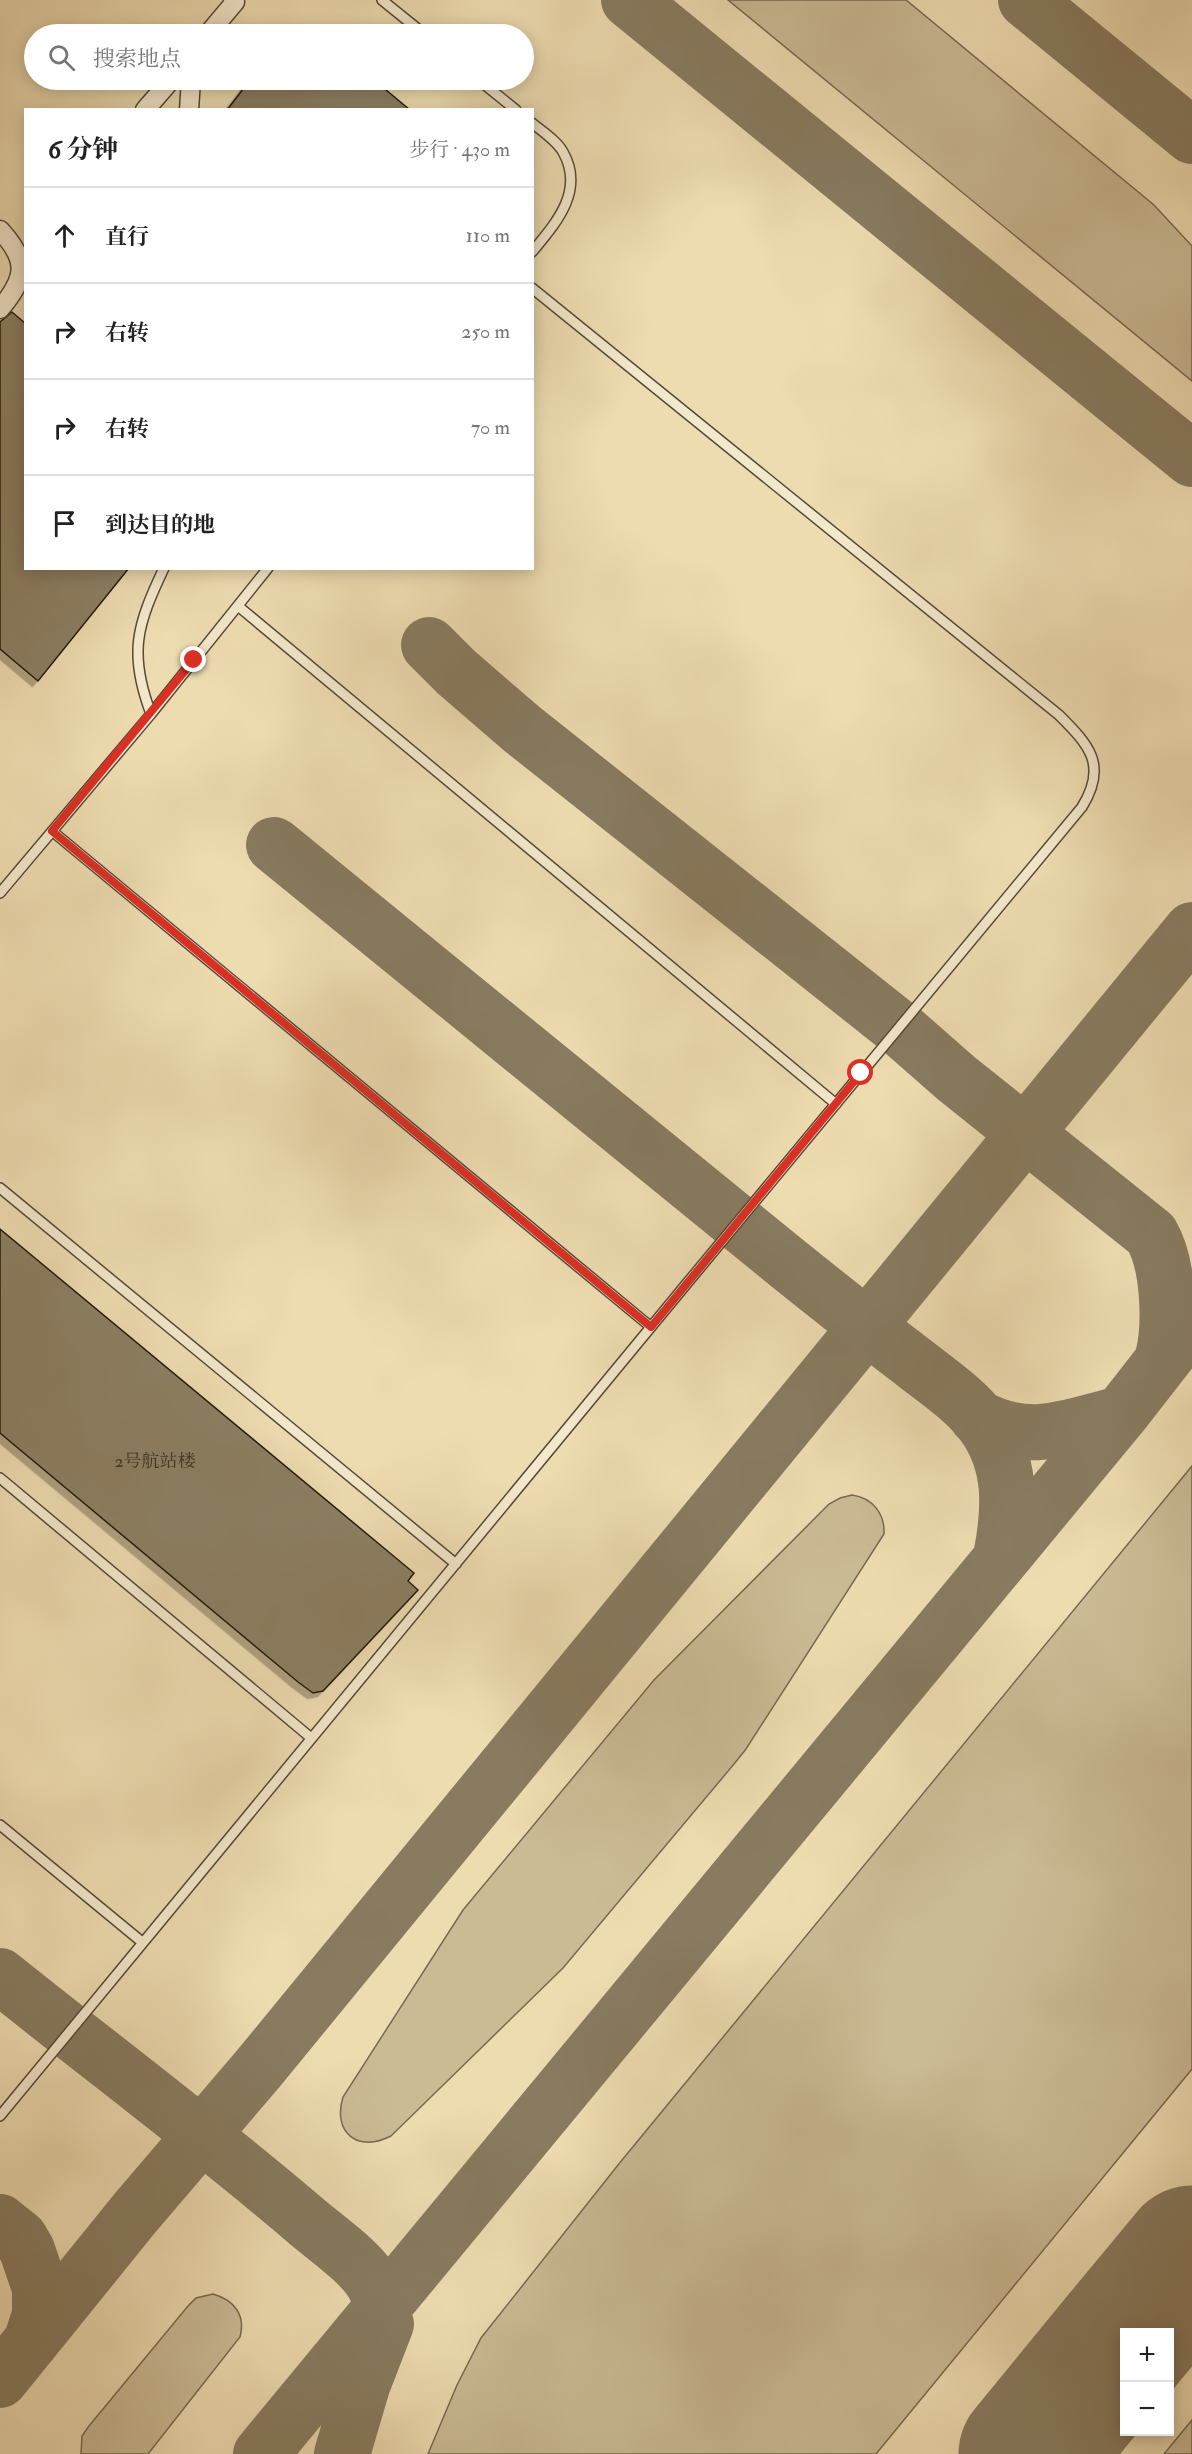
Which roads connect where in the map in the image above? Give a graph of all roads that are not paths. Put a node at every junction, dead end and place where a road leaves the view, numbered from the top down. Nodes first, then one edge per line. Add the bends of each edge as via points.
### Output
1 (233, 0) edge
2 (382, 0) edge
3 (216, 24) edge
4 (412, 24) edge
5 (163, 90) edge
6 (190, 90) edge
7 (491, 90) edge
8 (148, 108) edge
9 (189, 108) edge
10 (514, 108) edge
11 (534, 125) edge
12 (0, 230) edge
13 (534, 250) edge
14 (534, 290) edge
15 (0, 309) edge
16 (163, 570) edge
17 (266, 570) edge
18 (238, 606) junction
19 (151, 714) junction
20 (52, 831) junction
21 (1, 889) edge
22 (836, 1104) junction
23 (0, 1188) edge
24 (651, 1327) junction
25 (0, 1478) edge
26 (456, 1564) junction
27 (310, 1737) junction
28 (0, 1825) edge
29 (142, 1942) junction
30 (0, 2116) edge

1 - 3 street
2 - 4 lane
5 - 8 street
6 - 9 street
7 - 10 lane
11 - 13 lane via 563,150 572,175 568,203
12 - 15 street via 11,241 22,272 13,294
14 - 22 lane via 1059,715 1091,752 1094,778 1082,807
16 - 19 lane via 138,630 137,660
17 - 18 lane
18 - 19 lane
18 - 22 lane
19 - 20 lane
20 - 21 lane
20 - 24 lane
22 - 24 lane
23 - 26 lane
24 - 26 lane
25 - 27 lane
26 - 27 lane
27 - 29 lane
28 - 29 lane
29 - 30 lane

